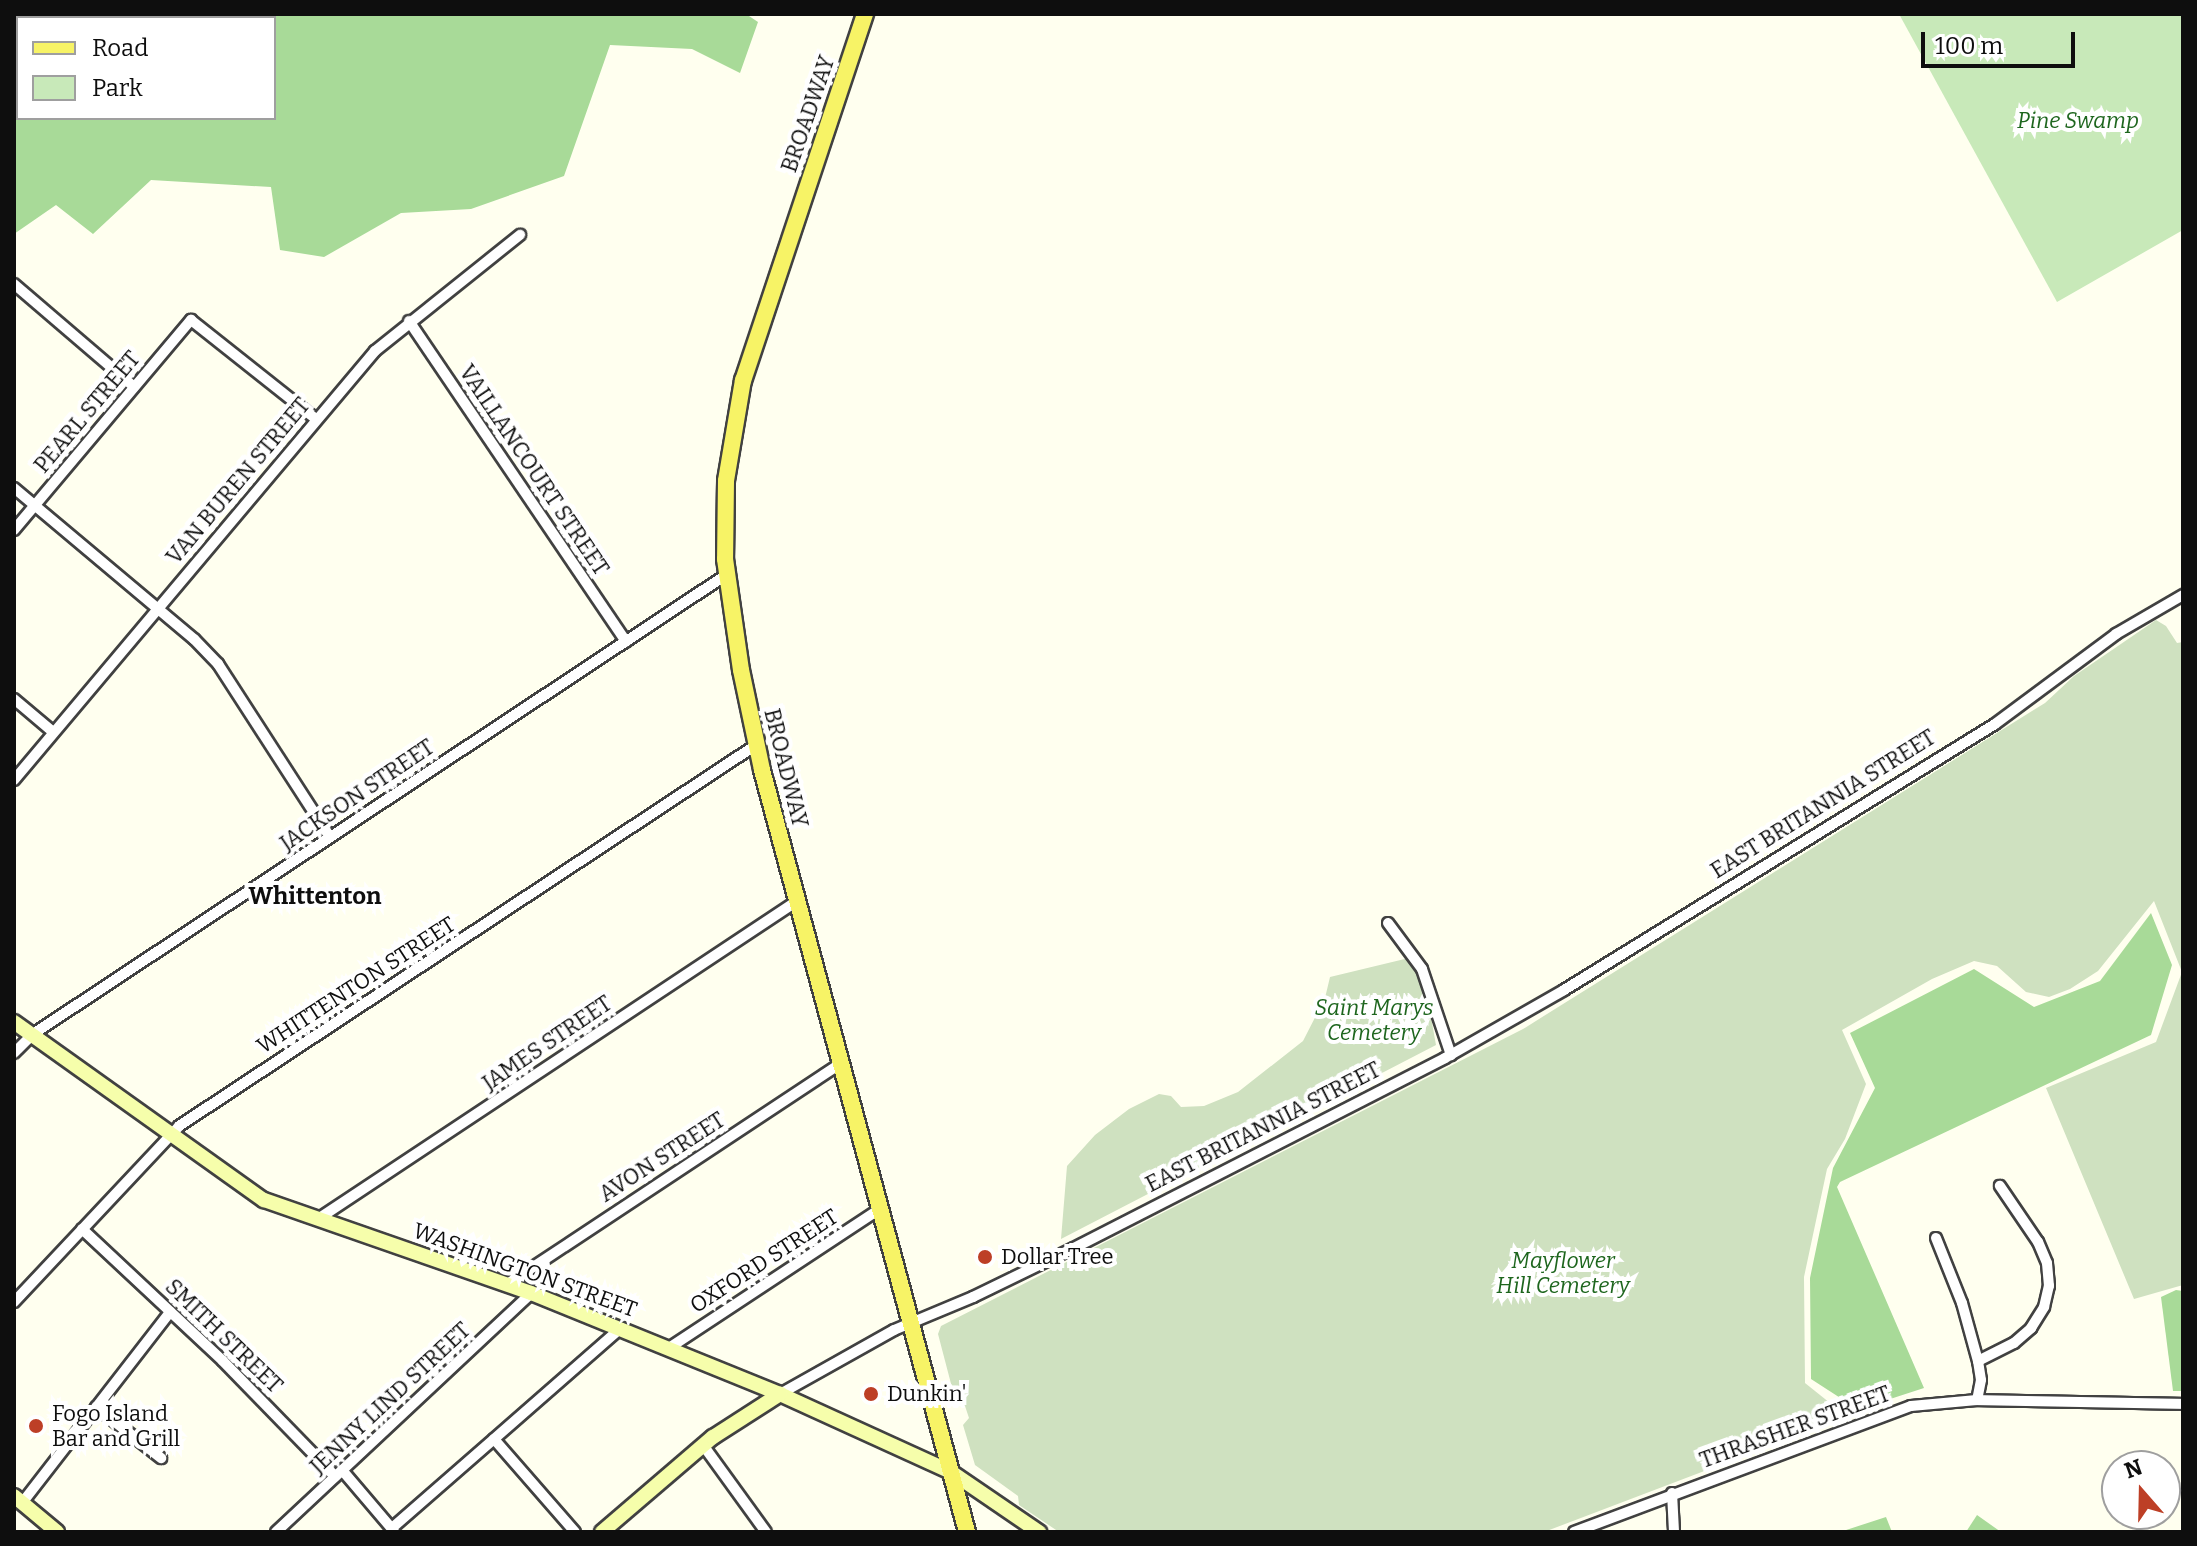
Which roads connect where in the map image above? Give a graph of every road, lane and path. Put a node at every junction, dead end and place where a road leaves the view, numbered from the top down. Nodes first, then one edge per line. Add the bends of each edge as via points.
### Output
1 (865, 14) edge
2 (520, 235) dead end
3 (14, 284) edge
4 (409, 321) junction
5 (134, 387) junction
6 (316, 419) junction
7 (14, 488) edge
8 (35, 505) junction
9 (14, 530) edge
10 (726, 575) junction
11 (2183, 595) edge
12 (156, 609) junction
13 (626, 641) junction
14 (14, 699) edge
15 (53, 732) junction
16 (756, 745) junction
17 (14, 780) edge
18 (330, 837) junction
19 (797, 901) junction
20 (1388, 923) dead end
21 (14, 1022) edge
22 (33, 1034) junction
23 (14, 1053) edge
24 (1451, 1055) junction
25 (841, 1063) junction
26 (171, 1134) junction
27 (2000, 1186) dead end
28 (881, 1208) junction
29 (318, 1219) junction
30 (82, 1229) junction
31 (1936, 1238) dead end
32 (506, 1285) junction
33 (531, 1293) junction
34 (14, 1302) edge
35 (170, 1312) junction
36 (912, 1323) junction
37 (621, 1328) junction
38 (669, 1348) junction
39 (1978, 1361) junction
40 (780, 1394) junction
41 (1977, 1400) junction
42 (2183, 1404) edge
43 (96, 1407) junction
44 (494, 1439) junction
45 (703, 1445) junction
46 (161, 1458) dead end
47 (951, 1472) junction
48 (338, 1473) junction
49 (1672, 1493) junction
50 (18, 1500) edge
51 (394, 1530) edge
52 (55, 1531) edge
53 (276, 1532) edge
54 (575, 1532) edge
55 (602, 1532) edge
56 (766, 1532) edge
57 (967, 1532) edge
58 (1039, 1532) edge
59 (1574, 1532) edge
60 (1674, 1532) edge

1 - 10 main road, BROADWAY via 737,403 725,502
2 - 4 street, VAN BUREN STREET
3 - 5 street
4 - 6 street, VAN BUREN STREET via 375,351
4 - 13 street, VAILLANCOURT STREET
5 - 6 street, PEARL STREET via 191,320
5 - 8 street, PEARL STREET
6 - 12 street, VAN BUREN STREET
7 - 8 street
8 - 9 street, PEARL STREET
8 - 12 street
10 - 13 street, JACKSON STREET
10 - 16 main road, BROADWAY
11 - 24 street, EAST BRITANNIA STREET via 2116,634 1995,724
12 - 15 street, VAN BUREN STREET
12 - 18 street via 226,674
13 - 18 street, JACKSON STREET
14 - 15 street
15 - 17 street, VAN BUREN STREET
16 - 19 main road, BROADWAY
16 - 26 street, WHITTENTON STREET
18 - 22 street, JACKSON STREET
19 - 25 main road, BROADWAY
19 - 29 street, JAMES STREET
20 - 24 street via 1422,969
21 - 22 street, WASHINGTON STREET
22 - 23 street, JACKSON STREET
22 - 26 street, WASHINGTON STREET
24 - 36 street, EAST BRITANNIA STREET via 1074,1248
25 - 28 main road, BROADWAY
25 - 32 street, AVON STREET
26 - 29 street, WASHINGTON STREET via 264,1200
26 - 30 street, WHITTENTON STREET
27 - 39 street via 2038,1242 2049,1286 2031,1328
28 - 36 main road, BROADWAY
28 - 38 street, OXFORD STREET
29 - 32 street, WASHINGTON STREET
30 - 34 street, WHITTENTON STREET
30 - 35 street, SMITH STREET
31 - 39 street
32 - 33 street, WASHINGTON STREET
33 - 37 street, WASHINGTON STREET
33 - 48 street, JENNY LIND STREET
35 - 43 street
35 - 48 street, SMITH STREET
36 - 40 street, EAST BRITANNIA STREET
36 - 47 main road, BROADWAY
37 - 38 street, WASHINGTON STREET
37 - 44 street
38 - 40 street, WASHINGTON STREET
39 - 41 street
40 - 45 street, EAST BRITANNIA STREET
40 - 47 street, WASHINGTON STREET
41 - 42 street, THRASHER STREET
41 - 49 street, THRASHER STREET via 1897,1409
43 - 46 street
43 - 50 street
44 - 51 street
44 - 54 street
45 - 55 street, EAST BRITANNIA STREET
45 - 56 street
47 - 57 main road, BROADWAY
47 - 58 street, WASHINGTON STREET
48 - 51 street, SMITH STREET
48 - 53 street, JENNY LIND STREET
49 - 59 street, THRASHER STREET
49 - 60 street
50 - 52 street

